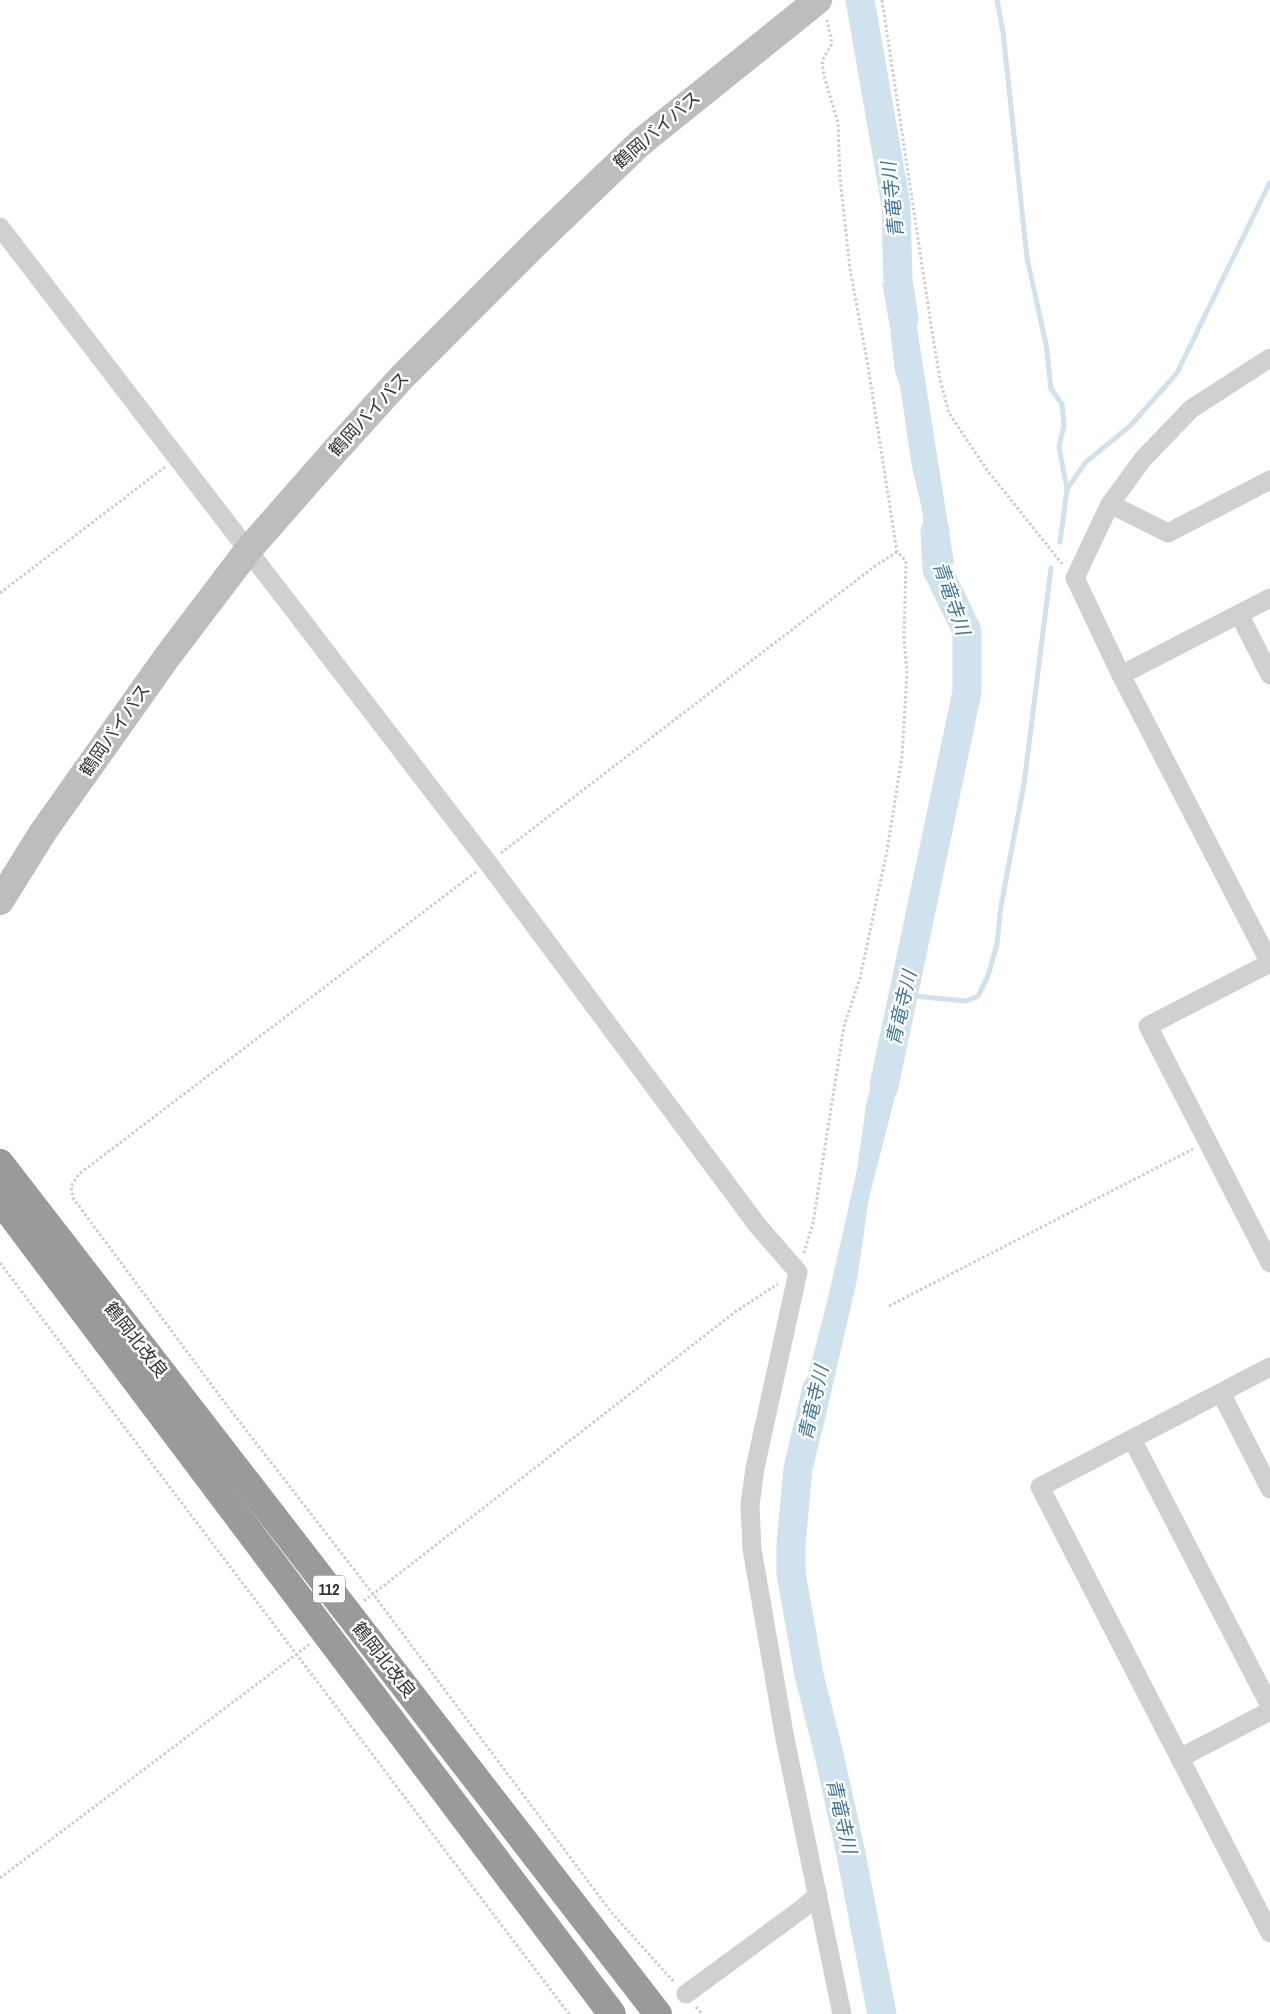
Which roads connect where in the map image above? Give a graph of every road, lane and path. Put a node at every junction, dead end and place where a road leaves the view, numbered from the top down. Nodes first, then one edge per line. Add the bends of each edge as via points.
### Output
1 (882, 0) edge
2 (822, 9) edge
3 (0, 227) edge
4 (1270, 358) edge
5 (178, 458) junction
6 (1270, 480) edge
7 (1110, 504) junction
8 (248, 549) junction
9 (896, 552) junction
10 (1075, 578) junction
11 (0, 593) edge
12 (1270, 598) edge
13 (1239, 614) junction
14 (1121, 675) junction
15 (1270, 675) edge
16 (488, 863) junction
17 (0, 901) edge
18 (1207, 1141) junction
19 (0, 1163) edge
20 (0, 1200) edge
21 (0, 1263) edge
22 (1270, 1263) edge
23 (798, 1272) junction
24 (889, 1306) dead end
25 (1270, 1367) edge
26 (1221, 1393) junction
27 (1132, 1439) junction
28 (1270, 1489) edge
29 (373, 1594) junction
30 (348, 1614) junction
31 (327, 1632) junction
32 (295, 1654) junction
33 (1270, 1706) edge
34 (1270, 1711) edge
35 (1180, 1758) junction
36 (0, 1878) edge
37 (818, 1895) junction
38 (1270, 1933) edge
39 (686, 1994) junction
40 (569, 2014) edge
41 (612, 2014) edge
42 (658, 2014) edge
43 (702, 2014) edge
44 (842, 2014) edge

1 - 10 path via 930,325 949,413 987,470
2 - 8 main road, 鶴岡バイパス via 791,20 640,143 402,377
2 - 9 path via 832,43 822,61 838,123 840,178 850,269
3 - 5 street
4 - 7 street via 1192,409 1143,459
5 - 8 street
5 - 11 path
6 - 7 street via 1168,533
7 - 10 street
8 - 16 street
8 - 17 main road, 鶴岡バイパス via 71,792
9 - 16 path
9 - 23 path via 906,561 904,638 907,673 902,756 885,860 860,978 844,1026 813,1224
10 - 14 street
12 - 13 street
13 - 14 street
13 - 15 street
14 - 18 street via 1270,963 1148,1026
16 - 23 street via 758,1226
16 - 29 path via 79,1174 71,1186 73,1198 222,1399
18 - 22 street
18 - 24 path
19 - 30 highway, 鶴岡北改良 / 112
20 - 31 highway, 鶴岡北改良 / 112
21 - 32 path
23 - 29 path via 735,1312
23 - 37 street via 755,1468 750,1505 752,1549 764,1620
25 - 26 street
26 - 27 street
26 - 28 street
27 - 33 street
27 - 35 street via 1040,1487
29 - 30 path
29 - 39 path via 611,1912
30 - 42 highway, 鶴岡北改良 / 112
31 - 32 path
31 - 41 highway, 鶴岡北改良 / 112
32 - 36 path
32 - 40 path
34 - 35 street
35 - 38 street
37 - 39 street
37 - 44 street
39 - 43 path

